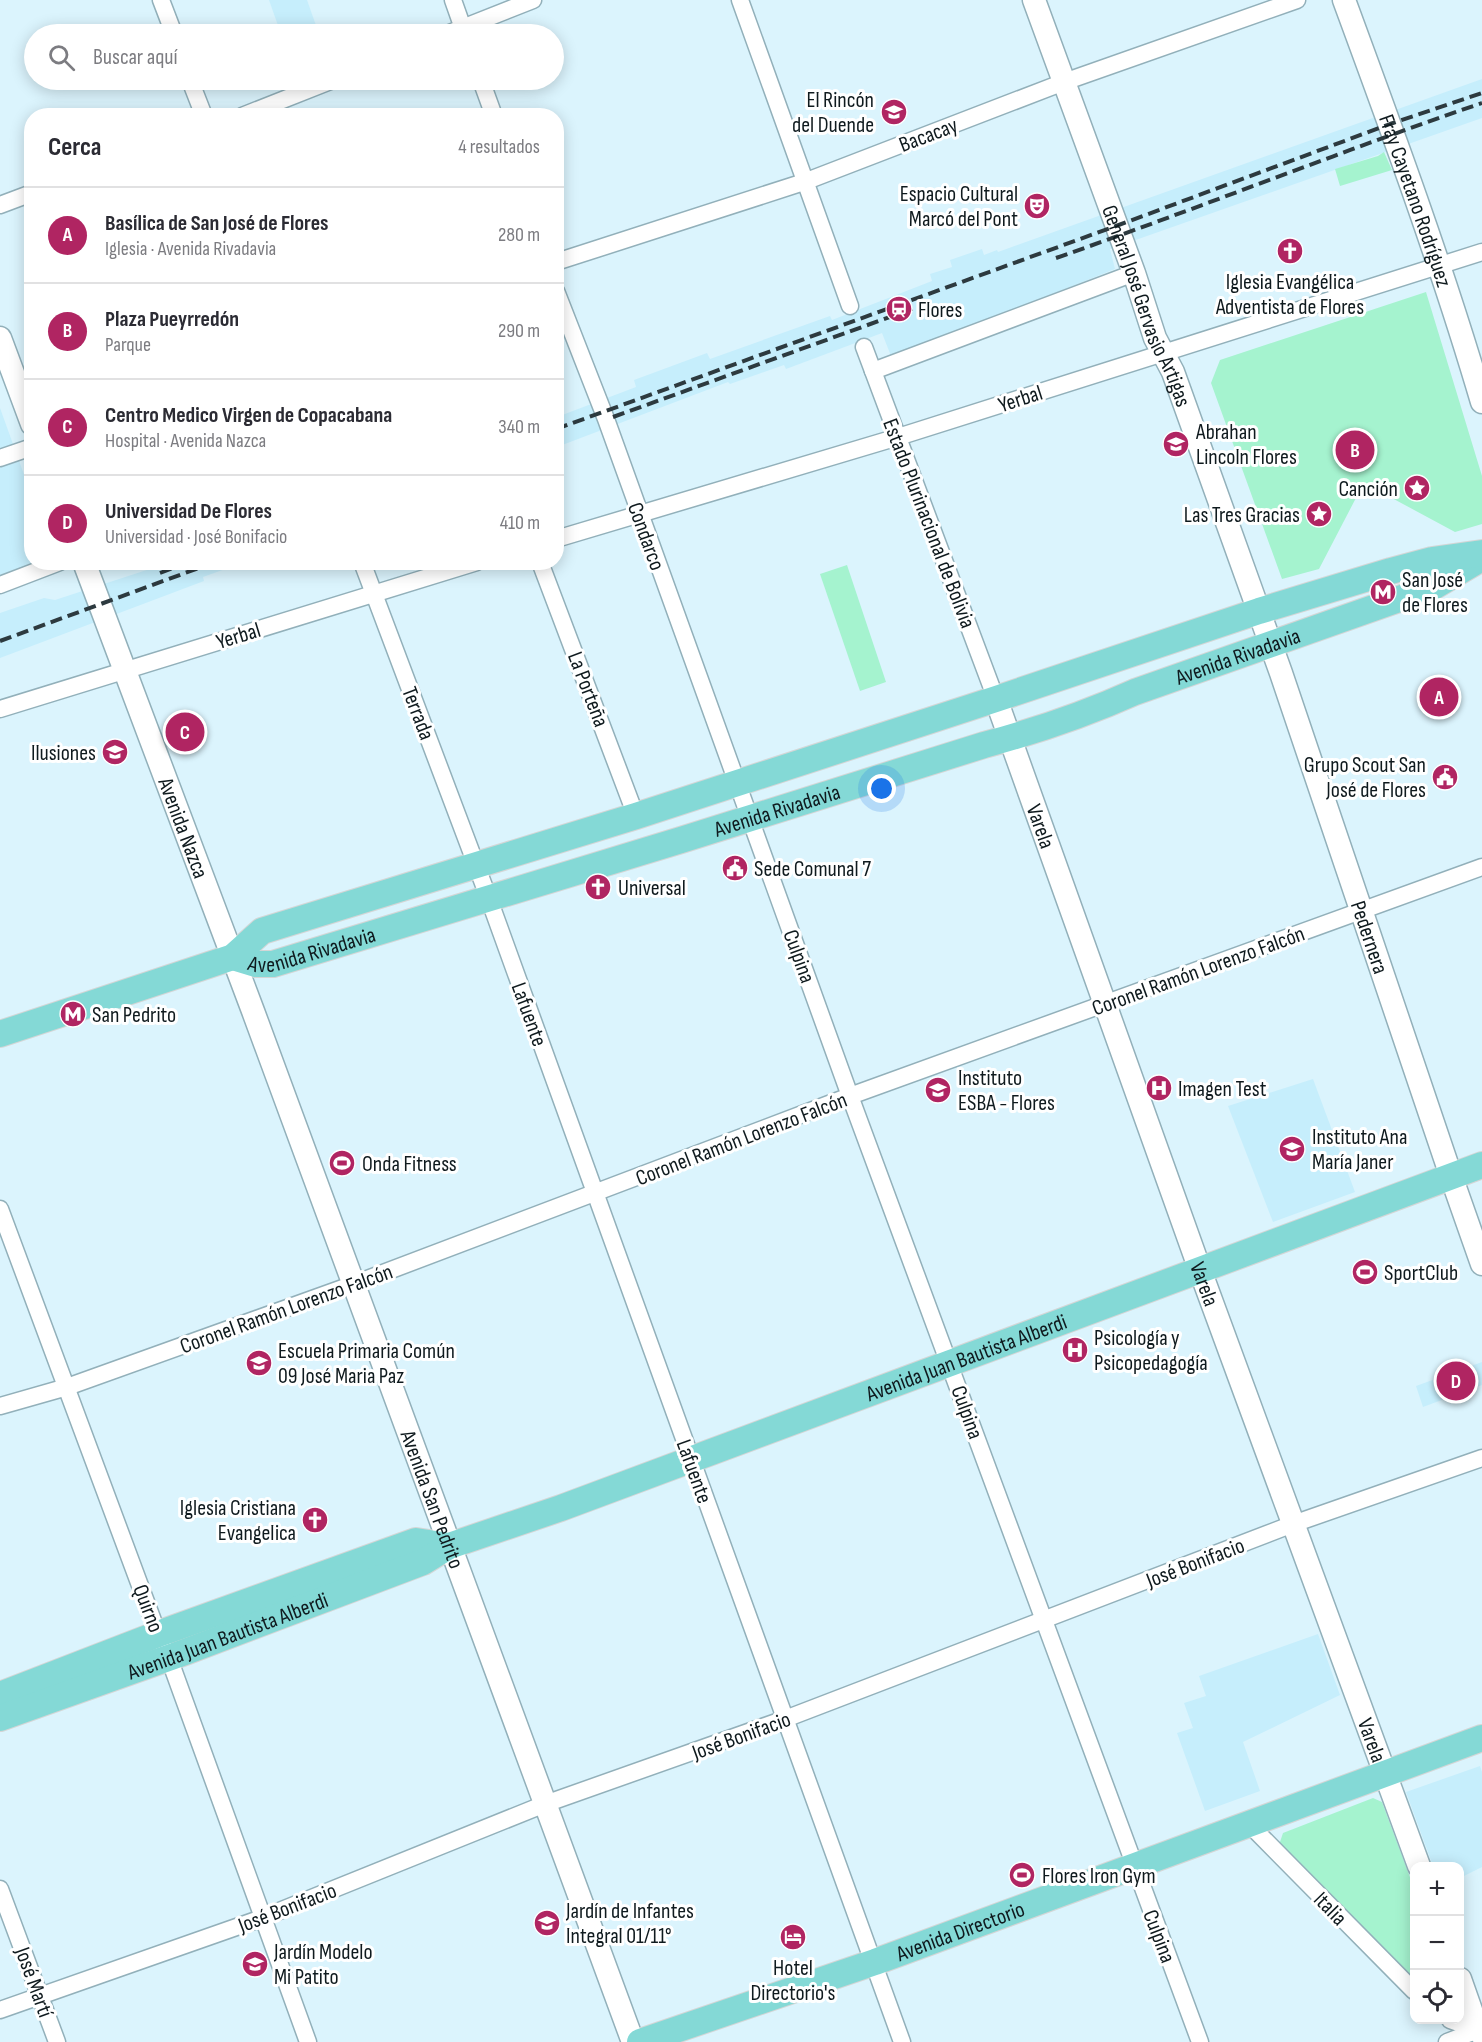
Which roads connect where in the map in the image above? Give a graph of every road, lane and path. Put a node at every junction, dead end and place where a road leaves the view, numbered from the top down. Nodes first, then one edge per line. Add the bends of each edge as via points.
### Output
1 (161, 0) edge
2 (453, 0) edge
3 (533, 0) edge
4 (740, 0) edge
5 (1034, 0) edge
6 (1297, 0) edge
7 (1344, 0) edge
8 (170, 24) edge
9 (462, 24) edge
10 (480, 24) edge
11 (1064, 82) junction
12 (194, 90) edge
13 (308, 90) edge
14 (485, 90) edge
15 (201, 108) edge
16 (262, 108) edge
17 (491, 108) edge
18 (804, 182) junction
19 (24, 196) edge
20 (0, 205) edge
21 (1482, 252) edge
22 (564, 259) edge
23 (1440, 266) junction
24 (1134, 273) junction
25 (850, 306) dead end
26 (564, 312) edge
27 (0, 338) edge
28 (864, 347) dead end
29 (1164, 353) junction
30 (873, 371) junction
31 (24, 402) edge
32 (1482, 402) edge
33 (898, 437) junction
34 (24, 450) edge
35 (0, 458) edge
36 (639, 513) junction
37 (564, 536) edge
38 (1482, 553) edge
39 (1482, 558) edge
40 (39, 570) edge
41 (87, 570) edge
42 (365, 570) edge
43 (451, 570) edge
44 (543, 570) edge
45 (0, 585) edge
46 (373, 594) junction
47 (1259, 611) junction
48 (1270, 644) junction
49 (123, 670) junction
50 (996, 699) junction
51 (0, 708) edge
52 (1009, 738) junction
53 (736, 782) junction
54 (636, 816) junction
55 (749, 818) junction
56 (476, 864) junction
57 (1482, 867) edge
58 (489, 899) junction
59 (1360, 910) junction
60 (233, 957) junction
61 (1106, 1004) junction
62 (0, 1034) edge
63 (850, 1096) junction
64 (1482, 1165) edge
65 (1451, 1176) junction
66 (595, 1195) junction
67 (0, 1209) edge
68 (1482, 1264) edge
69 (1200, 1269) junction
70 (354, 1284) junction
71 (950, 1363) junction
72 (67, 1387) junction
73 (0, 1406) edge
74 (1482, 1458) edge
75 (690, 1459) junction
76 (1293, 1524) junction
77 (449, 1546) junction
78 (1043, 1620) junction
79 (158, 1635) junction
80 (169, 1658) junction
81 (0, 1695) edge
82 (0, 1718) edge
83 (785, 1719) junction
84 (1482, 1738) edge
85 (1386, 1774) junction
86 (545, 1804) junction
87 (1249, 1824) junction
88 (1418, 1862) edge
89 (1133, 1867) junction
90 (0, 1889) edge
91 (262, 1918) junction
92 (875, 1962) junction
93 (1410, 1987) edge
94 (1464, 1989) edge
95 (40, 1995) junction
96 (0, 2010) edge
97 (1464, 2024) edge
98 (1481, 2030) edge
99 (57, 2042) edge
100 (308, 2042) edge
101 (633, 2042) edge
102 (640, 2042) edge
103 (902, 2042) edge
104 (1200, 2042) edge
105 (1447, 2042) edge

1 - 8 street
2 - 9 street
3 - 10 street
4 - 18 street
5 - 11 street, General José Gervasio Artigas
6 - 11 street, Bacacay
7 - 23 street, Fray Cayetano Rodríguez
11 - 18 street, Bacacay
11 - 24 street, General José Gervasio Artigas
12 - 15 street
13 - 16 street
14 - 17 street
18 - 22 street, Bacacay
18 - 25 street
19 - 20 street
21 - 23 street, Yerbal
23 - 29 street, Yerbal
23 - 32 street, Fray Cayetano Rodríguez
24 - 29 street, General José Gervasio Artigas via 1155,338
24 - 30 street
26 - 36 street, Condarco
27 - 31 street
28 - 30 street, Estado Plurinacional de Bolivia
29 - 33 street, Yerbal
29 - 47 street, General José Gervasio Artigas
30 - 33 street, Estado Plurinacional de Bolivia
33 - 36 street, Yerbal
33 - 50 street, Estado Plurinacional de Bolivia
34 - 35 street
36 - 37 street, Yerbal
36 - 53 street, Condarco
38 - 47 main road, Avenida Rivadavia via 1432,560
39 - 48 main road, Avenida Rivadavia via 1433,587
40 - 45 street
41 - 49 street, Avenida Nazca
42 - 46 street, Terrada
43 - 46 street, Yerbal
44 - 54 street, La Porteña
46 - 49 street, Yerbal
46 - 56 street, Terrada
47 - 48 street, Pedernera
47 - 50 main road, Avenida Rivadavia
48 - 52 main road, Avenida Rivadavia
48 - 59 street, Pedernera
49 - 51 street, Yerbal
49 - 60 street, Avenida Nazca
50 - 52 street, Varela
50 - 53 main road, Avenida Rivadavia
52 - 55 main road, Avenida Rivadavia
52 - 61 street, Varela
53 - 54 main road, Avenida Rivadavia
53 - 55 street, Culpina
54 - 56 main road, Avenida Rivadavia
55 - 58 main road, Avenida Rivadavia
55 - 63 street, Culpina
56 - 58 street, Terrada
56 - 60 main road, Avenida Rivadavia via 262,931
57 - 59 street, Coronel Ramón Lorenzo Falcón
58 - 60 main road, Avenida Rivadavia via 273,964
58 - 66 street, Lafuente
59 - 61 street, Coronel Ramón Lorenzo Falcón
59 - 65 street, Pedernera
60 - 62 main road, Avenida Rivadavia
60 - 70 street, Avenida San Pedrito
61 - 63 street, Coronel Ramón Lorenzo Falcón
61 - 69 street, Varela
63 - 66 street, Coronel Ramón Lorenzo Falcón
63 - 71 street, Culpina
64 - 65 main road, Avenida Juan Bautista Alberdi
65 - 68 street, Pedernera
65 - 69 main road, Avenida Juan Bautista Alberdi
66 - 70 street, Coronel Ramón Lorenzo Falcón
66 - 75 street, Lafuente
67 - 72 street, Quirno
69 - 71 main road, Avenida Juan Bautista Alberdi
69 - 76 street, Varela
70 - 72 street, Coronel Ramón Lorenzo Falcón
70 - 77 street, Avenida San Pedrito
71 - 75 main road, Avenida Juan Bautista Alberdi
71 - 78 street, Culpina
72 - 73 street, Coronel Ramón Lorenzo Falcón
72 - 79 street, Quirno
74 - 76 street, José Bonifacio
75 - 77 main road, Avenida Juan Bautista Alberdi
75 - 83 street, Lafuente
76 - 78 street, José Bonifacio
76 - 85 street, Varela
77 - 79 main road, Avenida Juan Bautista Alberdi via 416,1541
77 - 80 main road, Avenida Juan Bautista Alberdi via 423,1562
77 - 86 street, Avenida San Pedrito
78 - 83 street, José Bonifacio
78 - 89 street, Culpina
79 - 80 street, Quirno
79 - 81 main road, Avenida Juan Bautista Alberdi
80 - 82 main road, Avenida Juan Bautista Alberdi
80 - 91 street, Quirno
83 - 86 street, José Bonifacio
83 - 92 street, Lafuente
84 - 85 main road, Avenida Directorio
85 - 87 main road, Avenida Directorio
85 - 88 street, Varela
86 - 91 street, José Bonifacio
86 - 101 street, Avenida San Pedrito
87 - 89 main road, Avenida Directorio
87 - 93 street, Italia
89 - 92 main road, Avenida Directorio
89 - 104 street, Culpina
90 - 95 street, José Martí
91 - 95 street, José Bonifacio
91 - 100 street, Quirno
92 - 102 main road, Avenida Directorio
92 - 103 street, Lafuente
94 - 98 street
95 - 96 street, José Bonifacio
95 - 99 street, José Martí
97 - 98 street
98 - 105 street

